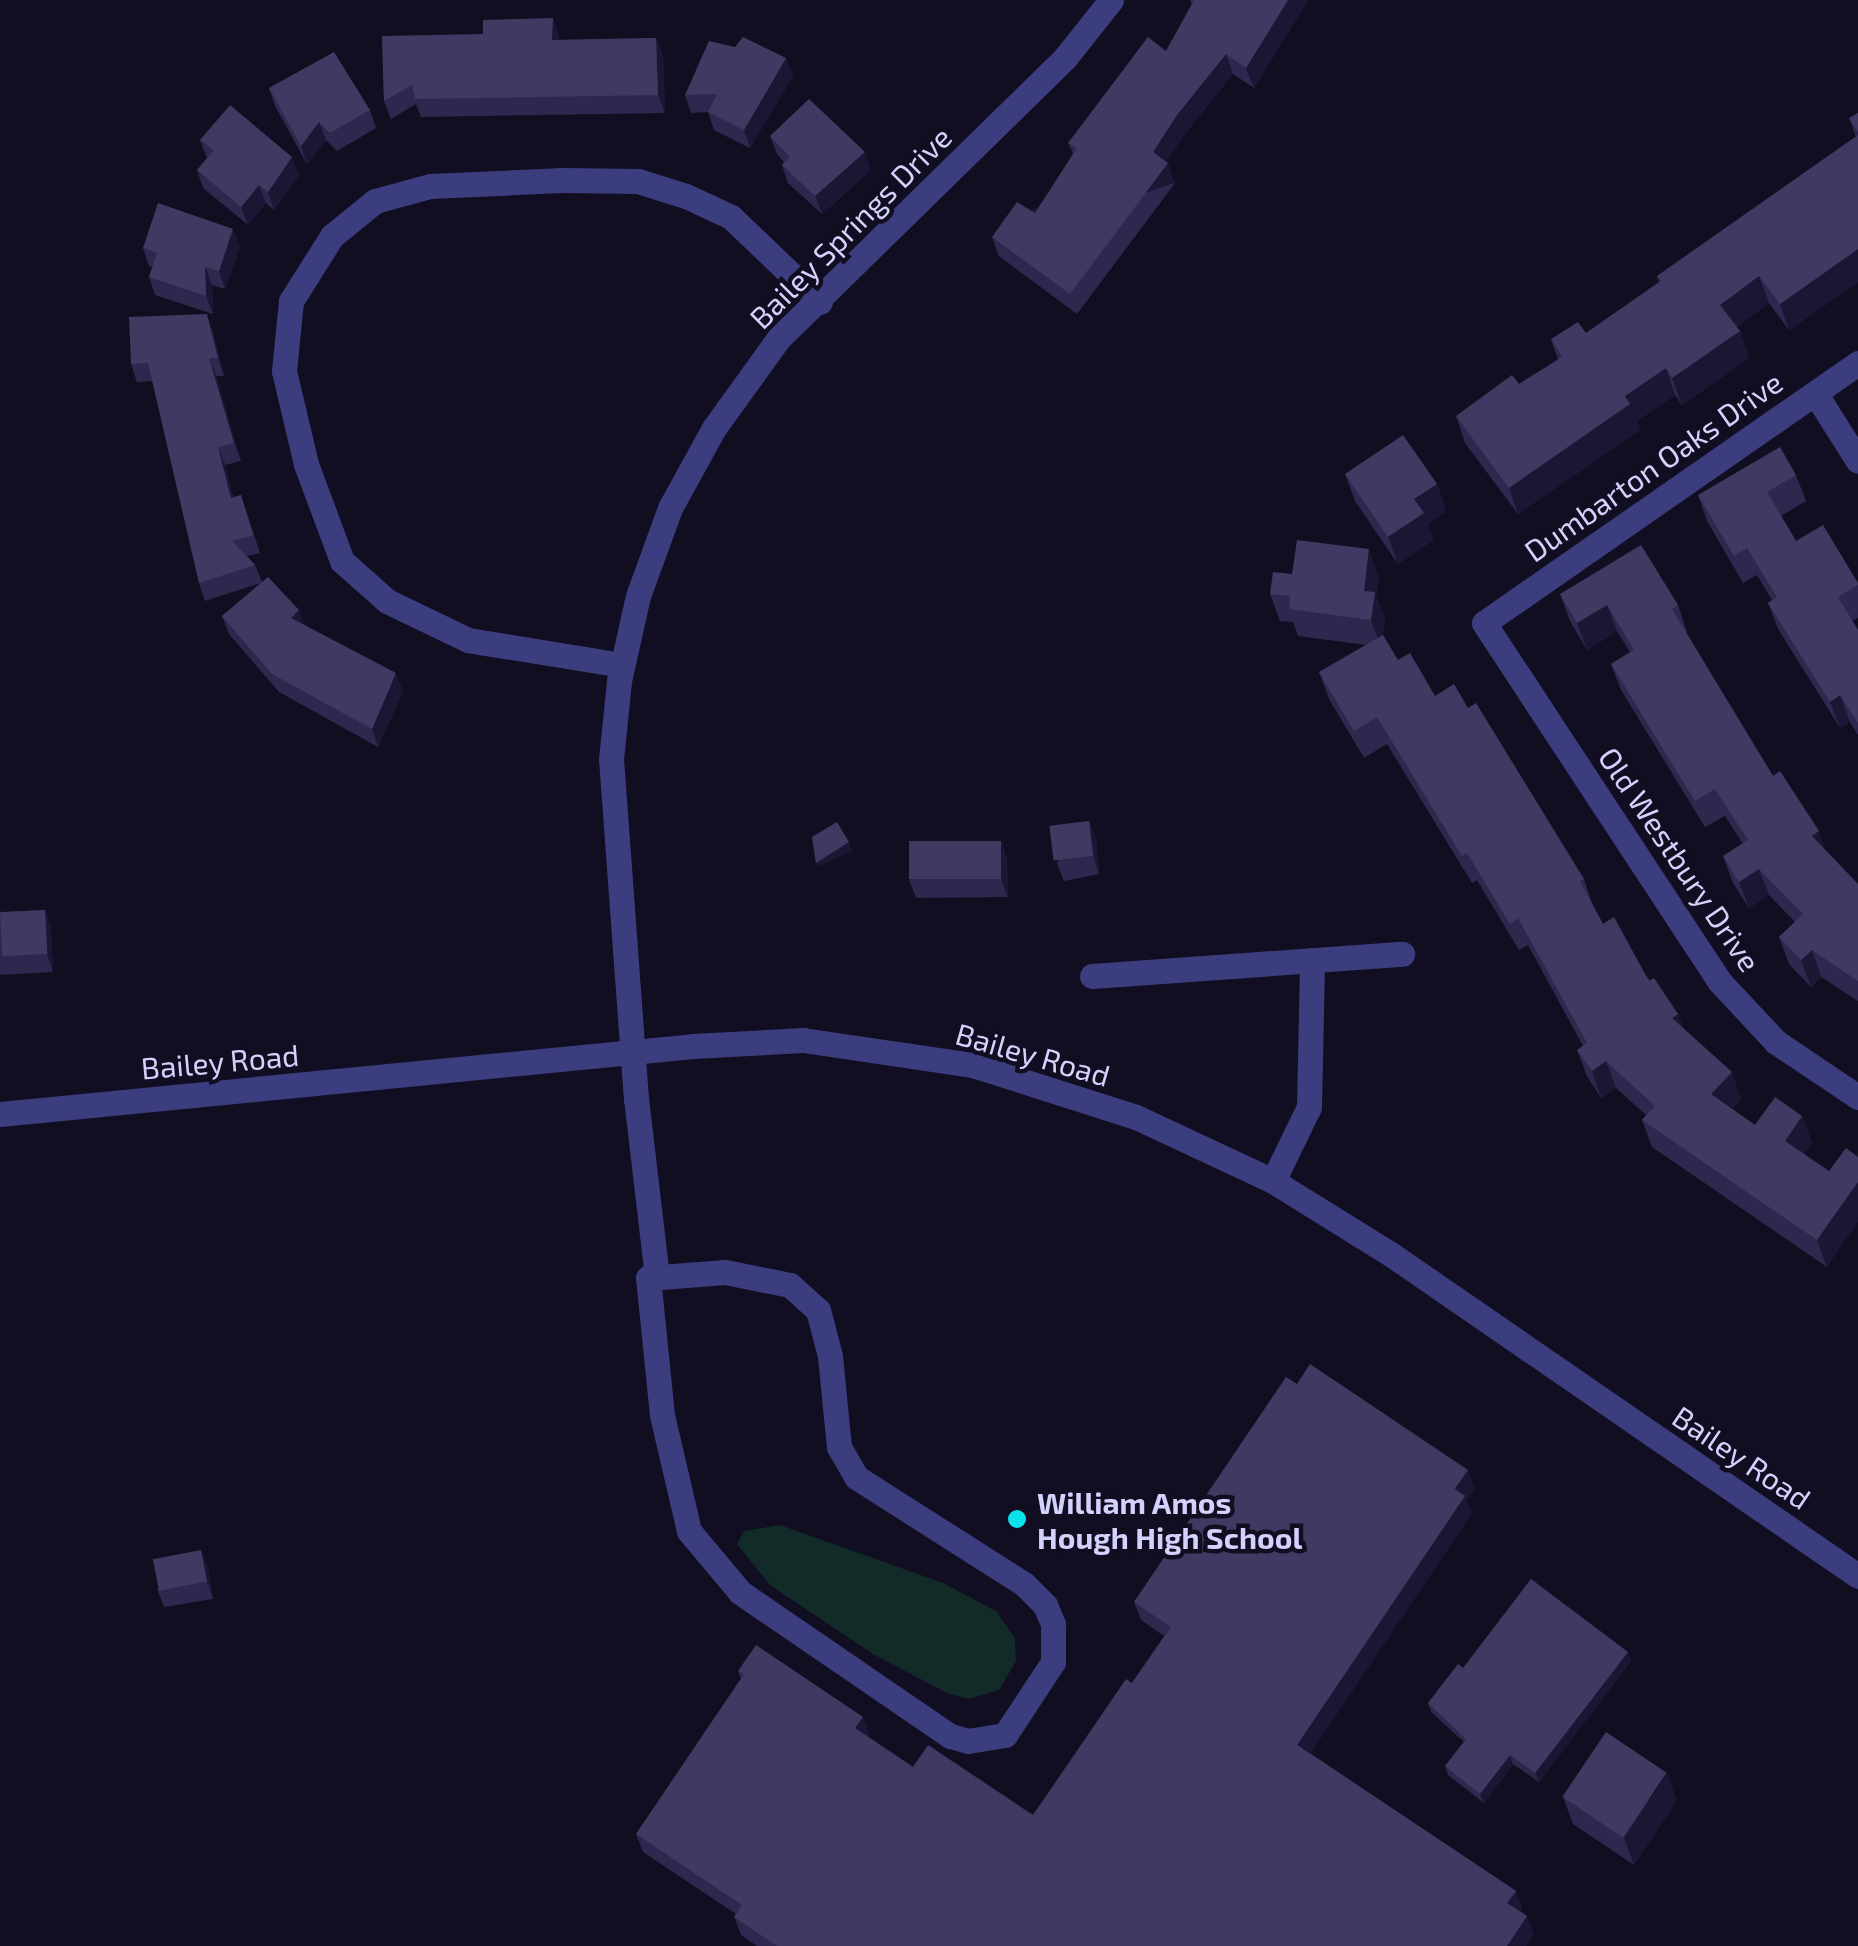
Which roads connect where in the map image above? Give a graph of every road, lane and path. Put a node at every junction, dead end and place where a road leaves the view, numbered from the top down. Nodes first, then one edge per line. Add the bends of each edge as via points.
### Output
1 (1111, 0) edge
2 (820, 302) junction
3 (1858, 363) edge
4 (1815, 393) junction
5 (1858, 461) edge
6 (1484, 623) joint
7 (622, 664) junction
8 (1402, 954) dead end
9 (1312, 960) junction
10 (1092, 976) dead end
11 (632, 1054) junction
12 (1858, 1097) edge
13 (0, 1114) edge
14 (1273, 1181) junction
15 (657, 1277) junction
16 (1858, 1576) edge

1 - 2 street, Bailey Springs Drive via 1066,58
2 - 7 street, Bailey Springs Drive via 779,338 714,428 670,508
2 - 7 street via 716,210 638,180 430,186 376,201 332,236 290,301 284,371 306,464 342,561 387,601 468,640
3 - 4 street, Dumbarton Oaks Drive
4 - 5 street
4 - 6 street, Dumbarton Oaks Drive
6 - 12 street, Old Westbury Drive via 1720,982 1776,1042
7 - 11 street, Bailey Springs Drive via 611,759
8 - 9 street
9 - 10 street
9 - 14 street via 1308,1107
11 - 13 street, Bailey Road
11 - 14 street, Bailey Road via 802,1040 973,1064 1136,1118
11 - 15 street, Bailey Springs Drive
14 - 16 street, Bailey Road
15 - 15 street, Bailey Springs Drive via 648,1278 674,1488 689,1531 711,1564 740,1592 950,1736 979,1741 1005,1735 1053,1662 1053,1624 1045,1606 1024,1584 846,1465 834,1420 825,1326 806,1297 790,1284 749,1273

